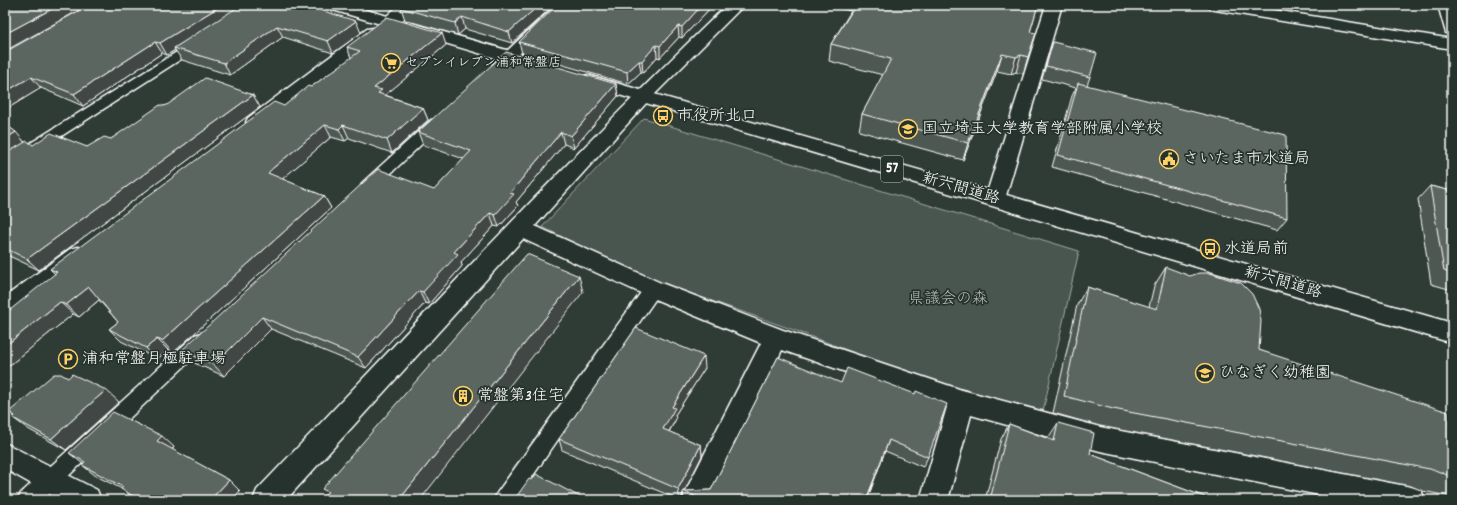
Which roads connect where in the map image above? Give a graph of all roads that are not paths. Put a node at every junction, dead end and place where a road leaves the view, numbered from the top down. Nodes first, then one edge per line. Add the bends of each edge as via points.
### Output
1 (332, 5) edge
2 (409, 5) edge
3 (563, 5) edge
4 (736, 5) edge
5 (1054, 5) edge
6 (1215, 5) edge
7 (1446, 5) edge
8 (388, 22) junction
9 (1452, 30) edge
10 (204, 39) edge
11 (1452, 44) edge
12 (509, 56) junction
13 (546, 67) edge
14 (569, 74) edge
15 (486, 78) edge
16 (643, 96) junction
17 (445, 115) edge
18 (241, 132) edge
19 (5, 166) edge
20 (358, 196) edge
21 (995, 199) junction
22 (519, 228) junction
23 (94, 243) edge
24 (653, 289) junction
25 (5, 310) edge
26 (212, 330) edge
27 (1452, 332) edge
28 (776, 338) junction
29 (962, 401) junction
30 (5, 456) edge
31 (49, 480) junction
32 (28, 500) edge
33 (86, 500) edge
34 (267, 500) edge
35 (504, 500) edge
36 (695, 500) edge
37 (934, 500) edge
38 (1411, 500) edge

1 - 8 street
2 - 8 street
3 - 12 lane
4 - 16 street
5 - 21 street
6 - 11 street
7 - 9 street
8 - 12 street
8 - 18 street
10 - 19 lane
12 - 13 street
12 - 15 lane
14 - 16 street, 新六間道路 / 57
16 - 21 street, 新六間道路 / 57
16 - 22 street
17 - 20 lane
21 - 27 street, 新六間道路 / 57
22 - 24 street
22 - 34 street
23 - 25 street
24 - 28 street
24 - 35 lane
26 - 31 lane
28 - 29 street
28 - 36 street
29 - 37 street
29 - 38 street via 1100,439
30 - 31 street
31 - 32 lane
31 - 33 street

